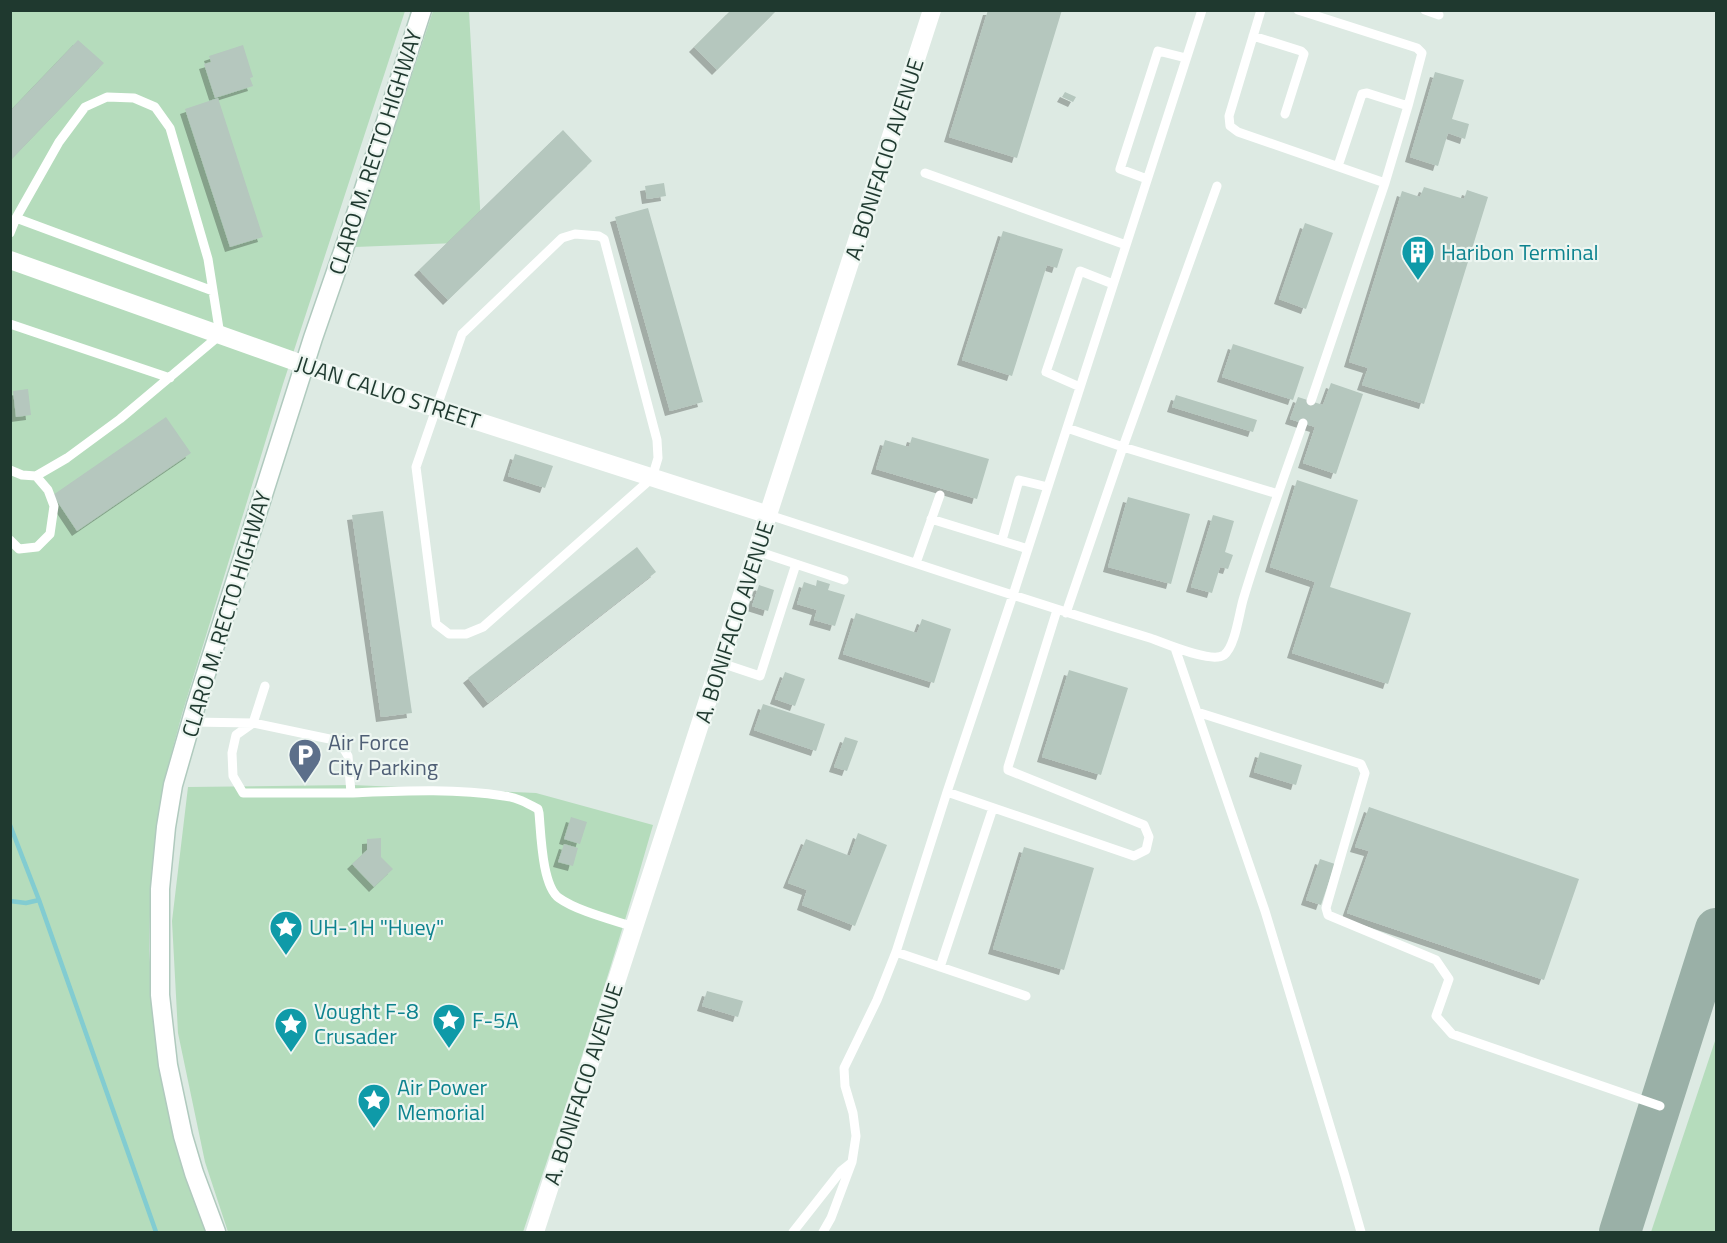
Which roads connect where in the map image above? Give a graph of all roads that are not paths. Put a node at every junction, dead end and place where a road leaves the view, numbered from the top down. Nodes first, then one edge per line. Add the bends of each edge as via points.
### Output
1 (422, 10) edge
2 (932, 10) edge
3 (1202, 10) edge
4 (1261, 10) edge
5 (1298, 10) edge
6 (1425, 10) edge
7 (1439, 15) dead end
8 (1253, 36) junction
9 (1186, 58) junction
10 (1408, 106) junction
11 (1286, 114) dead end
12 (1338, 166) junction
13 (925, 173) dead end
14 (1147, 179) junction
15 (1385, 183) junction
16 (1216, 186) dead end
17 (16, 218) junction
18 (10, 233) edge
19 (1126, 245) junction
20 (10, 260) edge
21 (1113, 284) junction
22 (213, 291) junction
23 (10, 324) edge
24 (219, 335) junction
25 (305, 365) junction
26 (170, 378) junction
27 (1080, 387) junction
28 (1311, 401) dead end
29 (436, 409) junction
30 (1303, 423) dead end
31 (1067, 428) junction
32 (1123, 447) junction
33 (12, 474) edge
34 (36, 476) junction
35 (652, 478) junction
36 (1048, 487) junction
37 (1278, 494) junction
38 (940, 495) dead end
39 (769, 515) junction
40 (931, 519) junction
41 (10, 540) edge
42 (1002, 540) junction
43 (1028, 549) junction
44 (757, 551) junction
45 (916, 563) junction
46 (796, 564) junction
47 (844, 580) dead end
48 (1013, 595) junction
49 (1056, 610) junction
50 (1066, 613) junction
51 (1175, 648) junction
52 (721, 663) junction
53 (265, 686) dead end
54 (1197, 712) junction
55 (191, 722) junction
56 (253, 723) junction
57 (351, 792) junction
58 (947, 792) junction
59 (993, 808) junction
60 (634, 927) junction
61 (896, 952) junction
62 (940, 967) junction
63 (1026, 996) dead end
64 (1660, 1106) dead end
65 (852, 1162) junction
66 (216, 1233) edge
67 (535, 1233) edge
68 (793, 1233) edge
69 (824, 1233) edge
70 (1361, 1233) edge

1 - 25 street, CLARO M. RECTO HIGHWAY
2 - 39 street, A. BONIFACIO AVENUE
3 - 9 lane
4 - 8 lane
5 - 10 lane via 1417,48 1422,53 1421,60
6 - 7 lane
8 - 11 lane via 1304,54
8 - 12 lane via 1229,116 1230,126
9 - 14 lane
9 - 14 lane via 1158,51 1120,169
10 - 12 lane via 1362,94
10 - 15 lane
12 - 15 lane
13 - 19 lane
14 - 19 lane
15 - 28 lane
16 - 32 lane
17 - 18 lane
17 - 22 lane
17 - 22 lane via 59,142 85,106 107,98 134,98 156,107 170,128 208,259
19 - 21 lane
20 - 24 street, JUAN CALVO STREET
21 - 27 lane
21 - 27 lane via 1080,271 1046,372
22 - 24 lane
23 - 26 lane
24 - 25 street, JUAN CALVO STREET
24 - 26 lane
25 - 29 street, JUAN CALVO STREET
25 - 55 street, CLARO M. RECTO HIGHWAY
26 - 34 lane via 67,458
27 - 31 lane
29 - 35 street, JUAN CALVO STREET
29 - 35 lane via 416,466 436,624 449,634 466,634 483,627
29 - 35 lane via 462,334 562,238 575,234 598,236 604,239 657,440 658,458
30 - 37 lane
31 - 32 lane
31 - 36 lane
32 - 37 lane
32 - 50 lane
33 - 34 lane
34 - 41 lane via 48,490 54,506 50,534 38,547 19,549
35 - 39 street, JUAN CALVO STREET
36 - 42 lane via 1019,480
36 - 43 lane
37 - 51 lane via 1230,649 1222,657 1212,657
38 - 40 lane
39 - 44 street, A. BONIFACIO AVENUE
39 - 45 lane
40 - 42 lane
40 - 45 lane
42 - 43 lane
43 - 48 lane
44 - 46 lane
44 - 52 street, A. BONIFACIO AVENUE
45 - 48 lane
46 - 47 lane
46 - 52 lane via 760,676
48 - 49 lane
48 - 58 lane
49 - 50 lane
49 - 59 lane via 1008,770 1144,825 1149,837 1146,850 1134,856
50 - 51 lane
51 - 54 lane
52 - 60 street, A. BONIFACIO AVENUE
53 - 56 lane
54 - 64 lane via 1361,764 1365,773 1326,912 1436,960 1449,979 1436,1016 1452,1034
54 - 70 lane via 1265,911
55 - 56 lane
55 - 66 street, CLARO M. RECTO HIGHWAY via 173,785 162,858 160,995 177,1108 194,1173
56 - 57 lane via 339,741 348,756
56 - 57 lane via 236,735 232,753 233,776 243,793
57 - 60 lane via 453,792 524,801 538,809 548,880 558,897
58 - 59 lane
58 - 61 lane
59 - 62 lane
60 - 67 street, A. BONIFACIO AVENUE
61 - 62 lane
61 - 65 lane via 878,1000 844,1068 856,1136
62 - 63 lane
65 - 68 lane
65 - 69 lane

